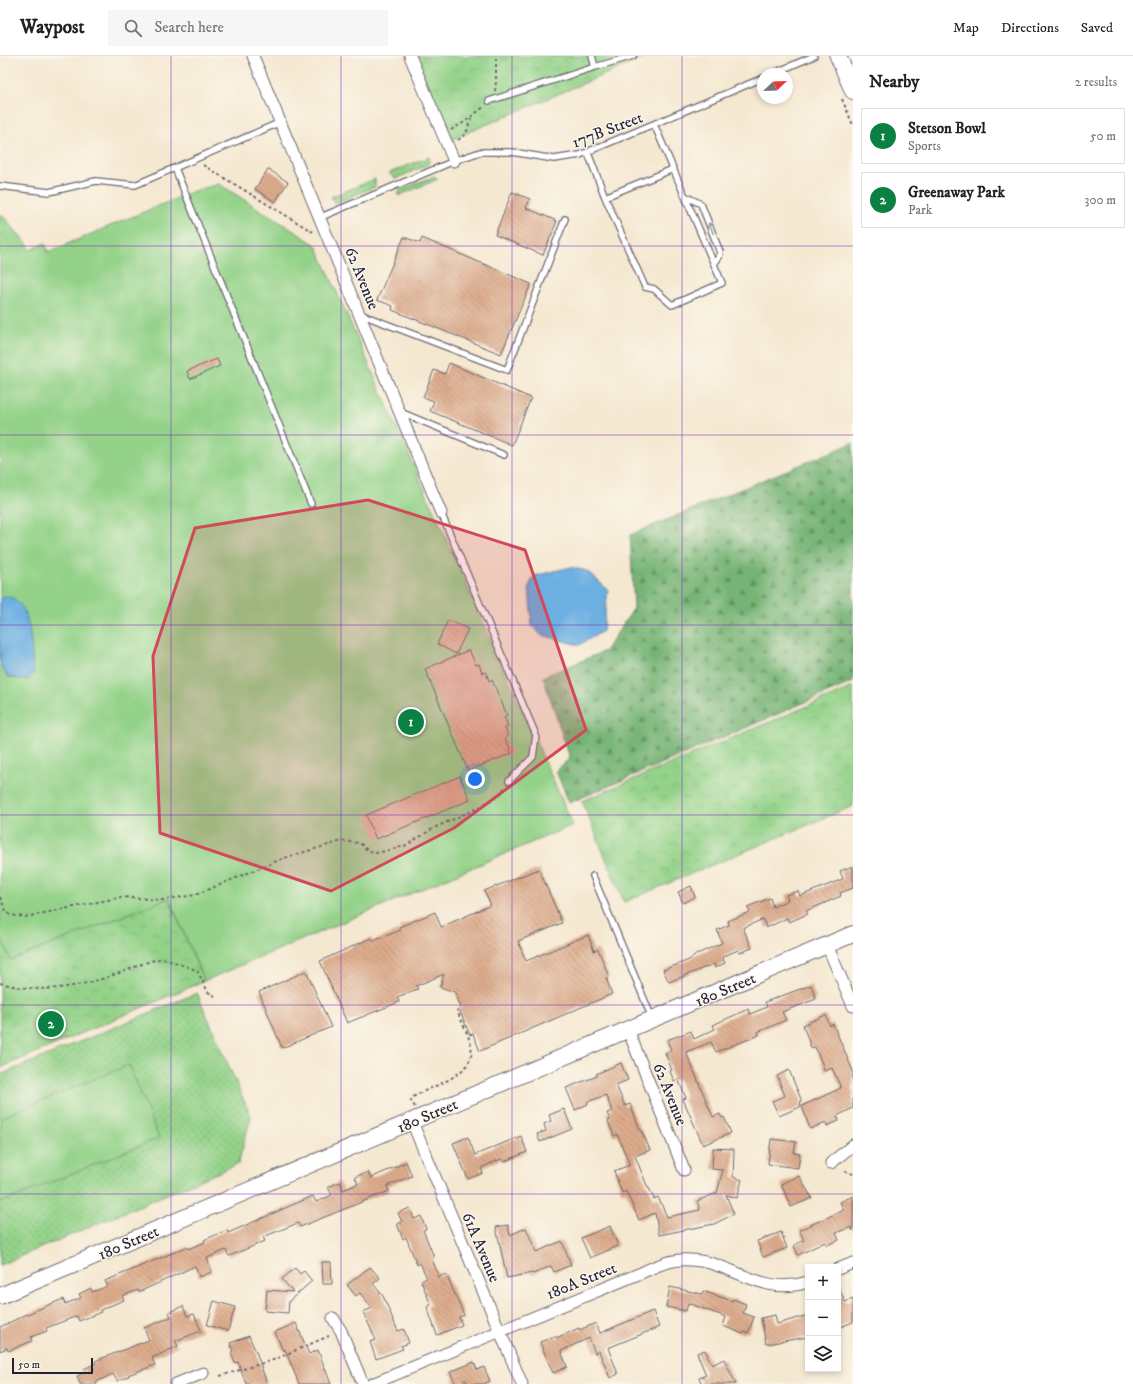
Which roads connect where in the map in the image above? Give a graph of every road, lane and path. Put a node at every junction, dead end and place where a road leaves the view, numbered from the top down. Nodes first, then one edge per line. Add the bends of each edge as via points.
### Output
1 (253, 56) edge
2 (410, 56) edge
3 (592, 56) edge
4 (633, 56) edge
5 (814, 56) edge
6 (838, 56) edge
7 (595, 67) junction
8 (786, 68) edge
9 (757, 81) edge
10 (853, 91) edge
11 (489, 102) dead end
12 (471, 117) dead end
13 (281, 122) junction
14 (654, 124) junction
15 (458, 140) dead end
16 (588, 152) junction
17 (454, 161) junction
18 (175, 168) junction
19 (673, 169) junction
20 (211, 170) dead end
21 (0, 186) edge
22 (685, 196) junction
23 (605, 197) junction
24 (321, 217) junction
25 (564, 219) dead end
26 (332, 244) junction
27 (714, 264) junction
28 (360, 313) junction
29 (400, 412) junction
30 (504, 455) dead end
31 (311, 504) dead end
32 (441, 513) joint
33 (508, 780) joint
34 (593, 876) dead end
35 (0, 897) edge
36 (853, 934) edge
37 (827, 945) junction
38 (0, 983) edge
39 (215, 996) dead end
40 (853, 1006) edge
41 (457, 1010) dead end
42 (653, 1020) junction
43 (628, 1030) junction
44 (415, 1115) junction
45 (853, 1145) edge
46 (831, 1163) dead end
47 (684, 1170) dead end
48 (845, 1171) dead end
49 (853, 1174) edge
50 (853, 1263) edge
51 (841, 1268) edge
52 (805, 1283) edge
53 (0, 1296) edge
54 (333, 1318) dead end
55 (499, 1331) junction
56 (329, 1336) dead end
57 (203, 1373) dead end
58 (220, 1376) dead end
59 (176, 1384) edge
60 (363, 1384) edge
61 (372, 1384) edge
62 (522, 1384) edge

1 - 13 street, 62 Avenue
2 - 17 street
3 - 7 lane
4 - 7 lane
5 - 8 lane
6 - 10 street
7 - 11 lane
9 - 14 lane, 177B Street
12 - 15 path via 466,134
13 - 18 lane
13 - 24 street, 62 Avenue
14 - 16 lane, 177B Street
14 - 19 lane
16 - 17 lane, 177B Street via 554,159 497,151 480,152
16 - 23 lane
17 - 24 lane, 177B Street
18 - 21 lane via 135,185 96,181 49,192
18 - 31 lane
19 - 22 lane
19 - 23 lane
20 - 26 path
22 - 27 lane
27 -> 22 lane via 720,252 701,204
23 - 27 lane via 645,287 654,289 672,305 722,283
24 - 26 street, 62 Avenue
25 - 28 lane via 507,370
26 - 28 street, 62 Avenue
28 - 29 street, 62 Avenue
29 - 30 lane
29 - 32 street, 62 Avenue
32 - 33 lane via 536,735 533,757
33 - 35 path via 500,795 434,828 405,846 377,853 367,850 360,843 342,841 284,858 182,898 162,900 122,897 25,917 10,915
34 - 42 lane
36 - 37 street, 180 Street
37 - 40 street
37 - 42 street, 180 Street
38 - 39 path via 38,990 64,989 92,983 160,959 197,970 208,992
41 - 44 path via 470,1041 469,1057 464,1067 453,1077 413,1097
42 - 43 street, 180 Street
43 - 44 street, 180 Street
43 - 47 street, 62 Avenue
44 - 53 street, 180 Street
44 - 55 street, 61A Avenue
45 - 46 street
48 - 49 path
50 - 51 street
52 - 55 street, 180A Street via 774,1286 704,1262 677,1260 659,1265
54 - 60 street
55 - 61 street, 180A Street
55 - 62 street, 61A Avenue
56 - 58 path via 274,1360
57 - 59 street

